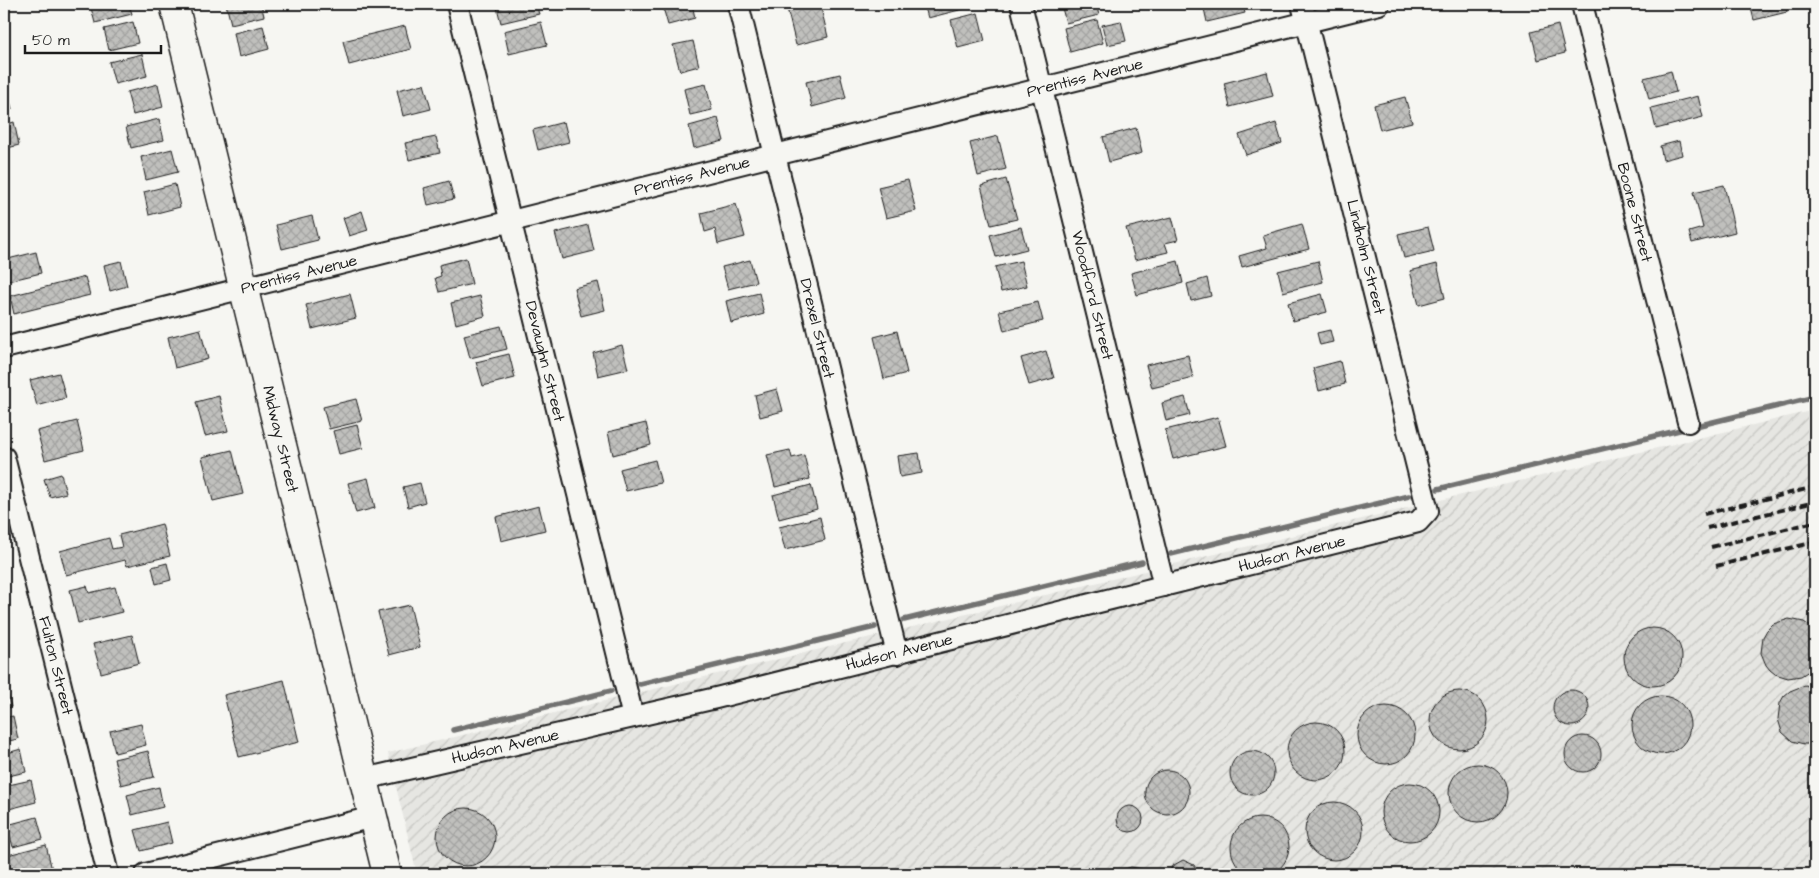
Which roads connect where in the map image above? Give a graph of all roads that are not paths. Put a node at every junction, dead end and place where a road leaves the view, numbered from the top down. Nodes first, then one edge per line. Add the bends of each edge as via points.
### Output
1 (174, 4) edge
2 (457, 4) edge
3 (738, 4) edge
4 (1021, 4) edge
5 (1379, 4) edge
6 (1582, 4) edge
7 (1304, 13) edge
8 (1042, 88) junction
9 (775, 155) junction
10 (510, 222) junction
11 (244, 288) junction
12 (4, 348) edge
13 (1688, 422) dead end
14 (4, 457) edge
15 (1428, 511) joint
16 (1164, 586) junction
17 (897, 654) junction
18 (633, 717) junction
19 (364, 779) junction
20 (373, 817) junction
21 (108, 874) edge
22 (146, 874) edge
23 (387, 874) edge

1 - 11 street, Midway Street
2 - 10 street, Devaughn Street
3 - 9 street, Drexel Street
4 - 8 street, Woodford Street
5 - 7 street, Prentiss Avenue
6 - 13 street, Boone Street
7 - 8 street, Prentiss Avenue
7 - 15 street, Lindholm Street
8 - 9 street, Prentiss Avenue
8 - 16 street, Woodford Street
9 - 10 street, Prentiss Avenue
9 - 17 street, Drexel Street
10 - 11 street, Prentiss Avenue
10 - 18 street, Devaughn Street
11 - 12 street, Prentiss Avenue
11 - 19 street, Midway Street
14 - 21 street, Fulton Street
15 - 16 street, Hudson Avenue via 1418,522
16 - 17 street, Hudson Avenue
17 - 18 street, Hudson Avenue
18 - 19 street, Hudson Avenue
19 - 20 street, Midway Street
20 - 22 street
20 - 23 street, Midway Street

